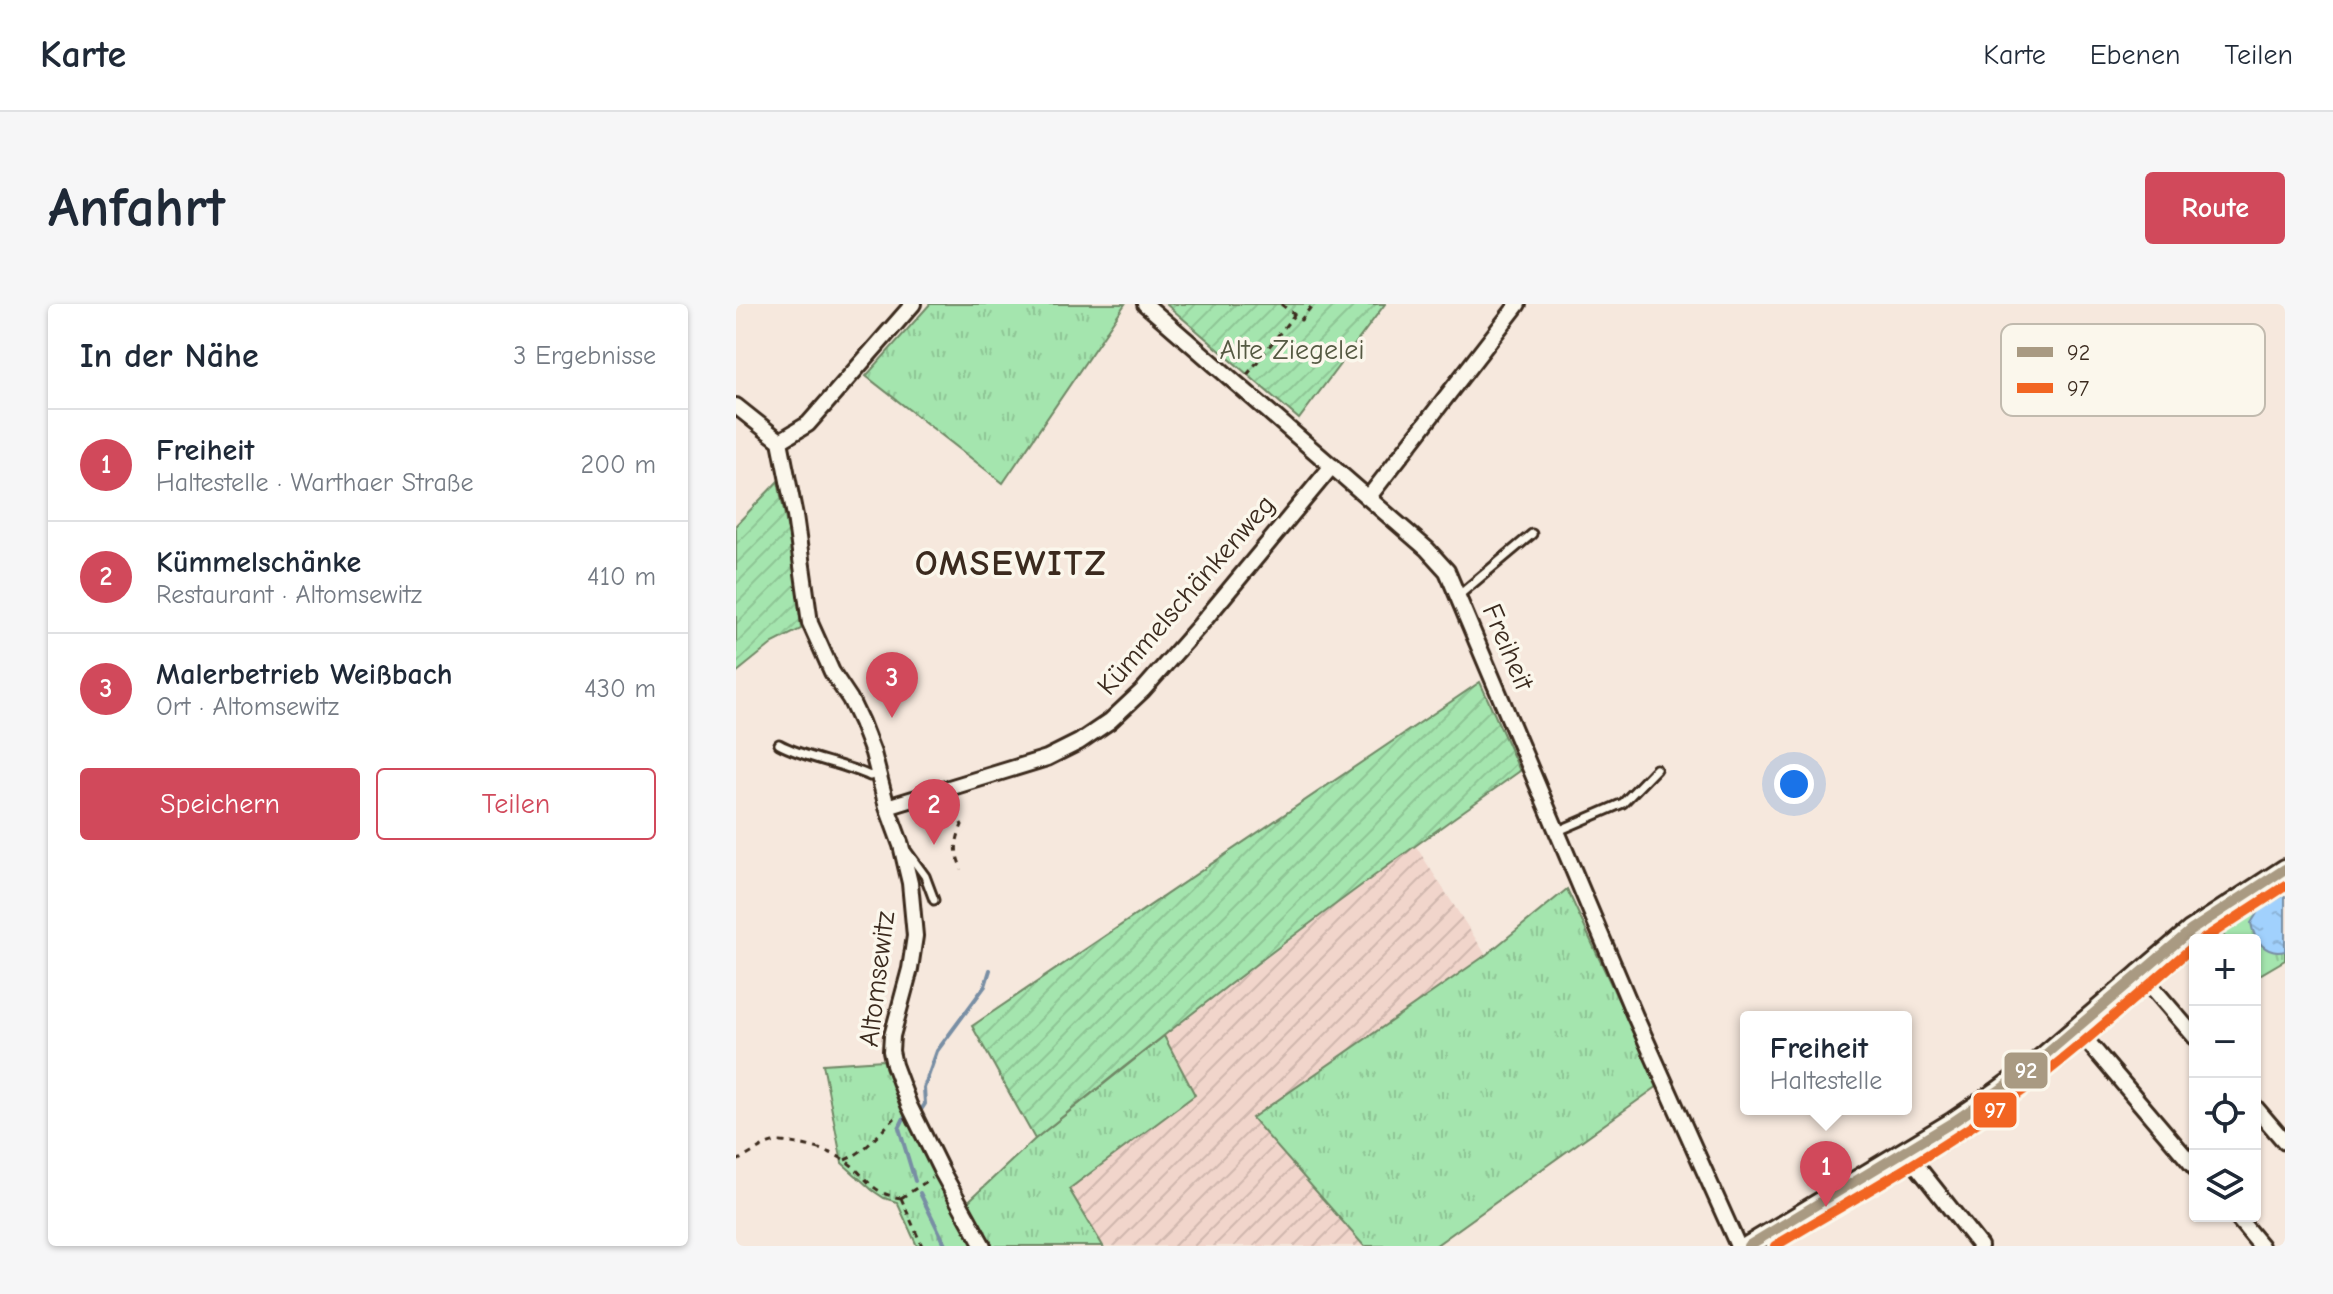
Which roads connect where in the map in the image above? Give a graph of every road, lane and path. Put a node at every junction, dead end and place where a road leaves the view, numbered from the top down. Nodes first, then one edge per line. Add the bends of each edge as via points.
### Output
1 (913, 304) edge
2 (1145, 304) edge
3 (1281, 304) edge
4 (1313, 304) edge
5 (1518, 304) edge
6 (1294, 315) junction
7 (1239, 386) junction
8 (736, 406) edge
9 (780, 441) junction
10 (1332, 466) junction
11 (1368, 498) junction
12 (1532, 534) dead end
13 (1458, 596) junction
14 (779, 744) dead end
15 (1656, 769) dead end
16 (877, 773) junction
17 (949, 802) dead end
18 (887, 807) junction
19 (1558, 831) junction
20 (901, 845) junction
21 (962, 869) dead end
22 (2285, 869) edge
23 (934, 900) dead end
24 (2139, 972) junction
25 (2076, 1028) junction
26 (2189, 1030) edge
27 (909, 1105) junction
28 (2261, 1114) edge
29 (2285, 1142) edge
30 (1905, 1151) junction
31 (845, 1160) junction
32 (736, 1161) edge
33 (2189, 1161) edge
34 (942, 1172) junction
35 (901, 1198) junction
36 (2241, 1222) edge
37 (922, 1246) edge
38 (983, 1246) edge
39 (1738, 1246) edge
40 (1748, 1246) edge
41 (1980, 1246) edge
42 (2261, 1246) edge

1 - 9 street via 808,424
2 - 7 street, Freiheit
3 - 6 path
4 - 6 path via 1301,320
5 - 11 street
6 - 7 path
7 - 10 street, Freiheit
8 - 9 street
9 - 16 street, Altomsewitz via 810,623 861,722
10 - 11 street, Freiheit
10 - 18 street, Kümmelschänkenweg via 1201,624 1110,721 1047,758
11 - 13 street, Freiheit via 1440,561
12 - 13 lane
13 - 19 street, Freiheit
14 - 16 lane via 870,776
15 - 19 lane via 1623,803
16 - 18 street, Altomsewitz
17 - 21 path via 962,825 955,842
18 - 20 street, Altomsewitz
19 - 39 street, Freiheit
20 - 23 lane via 925,876
20 - 27 street, Altomsewitz via 915,936 891,1051
22 - 24 street via 2200,924
24 - 25 street
24 - 26 street
25 - 30 street via 1997,1092
25 - 33 street
27 - 31 path via 870,1146
27 - 34 street, Altomsewitz
28 - 29 street
30 - 40 street
30 - 41 street
31 - 32 path via 803,1143 780,1141
31 - 35 path via 869,1185
34 - 35 path
34 - 38 street, Altomsewitz
35 - 37 path
36 - 42 street

